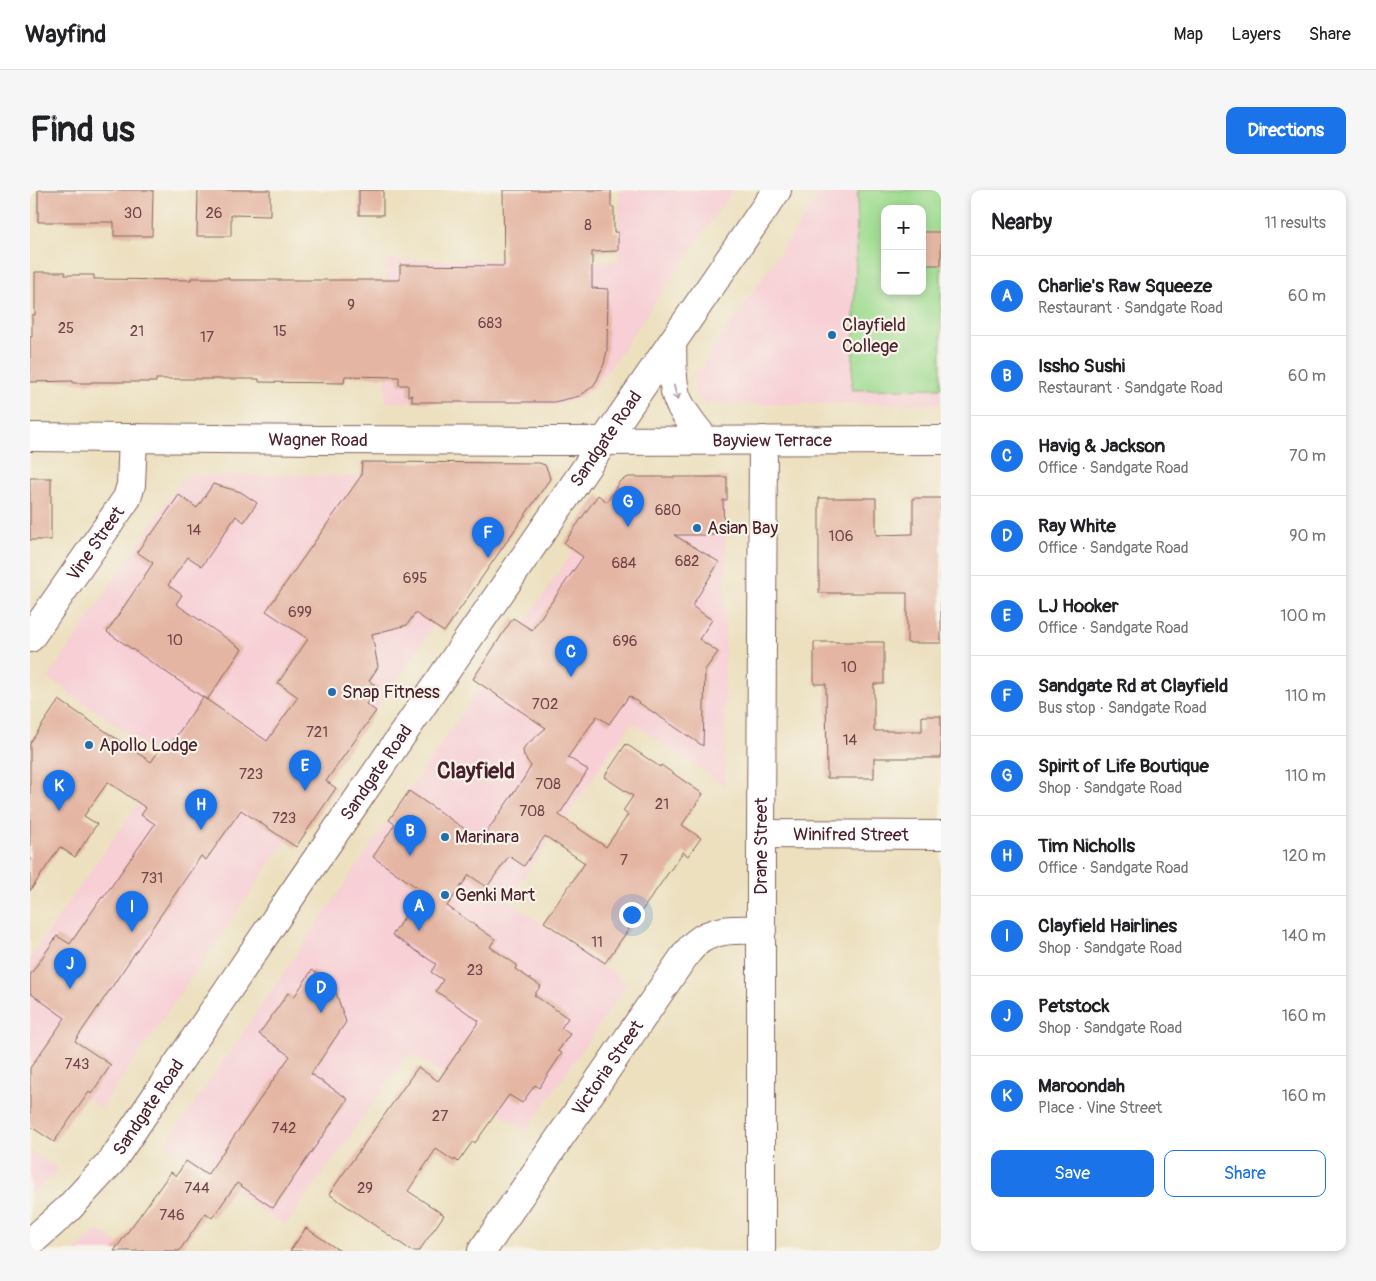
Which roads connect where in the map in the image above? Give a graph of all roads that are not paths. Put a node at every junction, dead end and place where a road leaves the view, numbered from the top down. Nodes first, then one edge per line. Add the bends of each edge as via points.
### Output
1 (774, 192) edge
2 (672, 344) junction
3 (30, 437) edge
4 (133, 438) junction
5 (705, 440) junction
6 (763, 440) junction
7 (941, 440) edge
8 (605, 441) junction
9 (30, 638) edge
10 (761, 834) junction
11 (941, 835) edge
12 (762, 930) junction
13 (30, 1243) edge
14 (482, 1251) edge
15 (761, 1251) edge

1 - 2 main road, Sandgate Road
2 -> 5 main road via 676,395
2 - 8 main road, Sandgate Road
3 - 4 main road, Wagner Road
4 - 8 main road, Wagner Road
4 - 9 main road, Vine Street via 131,485 127,498
5 - 6 main road, Bayview Terrace
5 - 8 main road, Bayview Terrace
6 - 7 main road, Bayview Terrace
6 - 10 main road, Drane Street
8 - 13 main road, Sandgate Road via 112,1161 68,1209
10 - 11 main road, Winifred Street
10 - 12 main road, Drane Street
12 - 14 main road, Victoria Street via 716,932 696,943
12 - 15 main road, Drane Street

